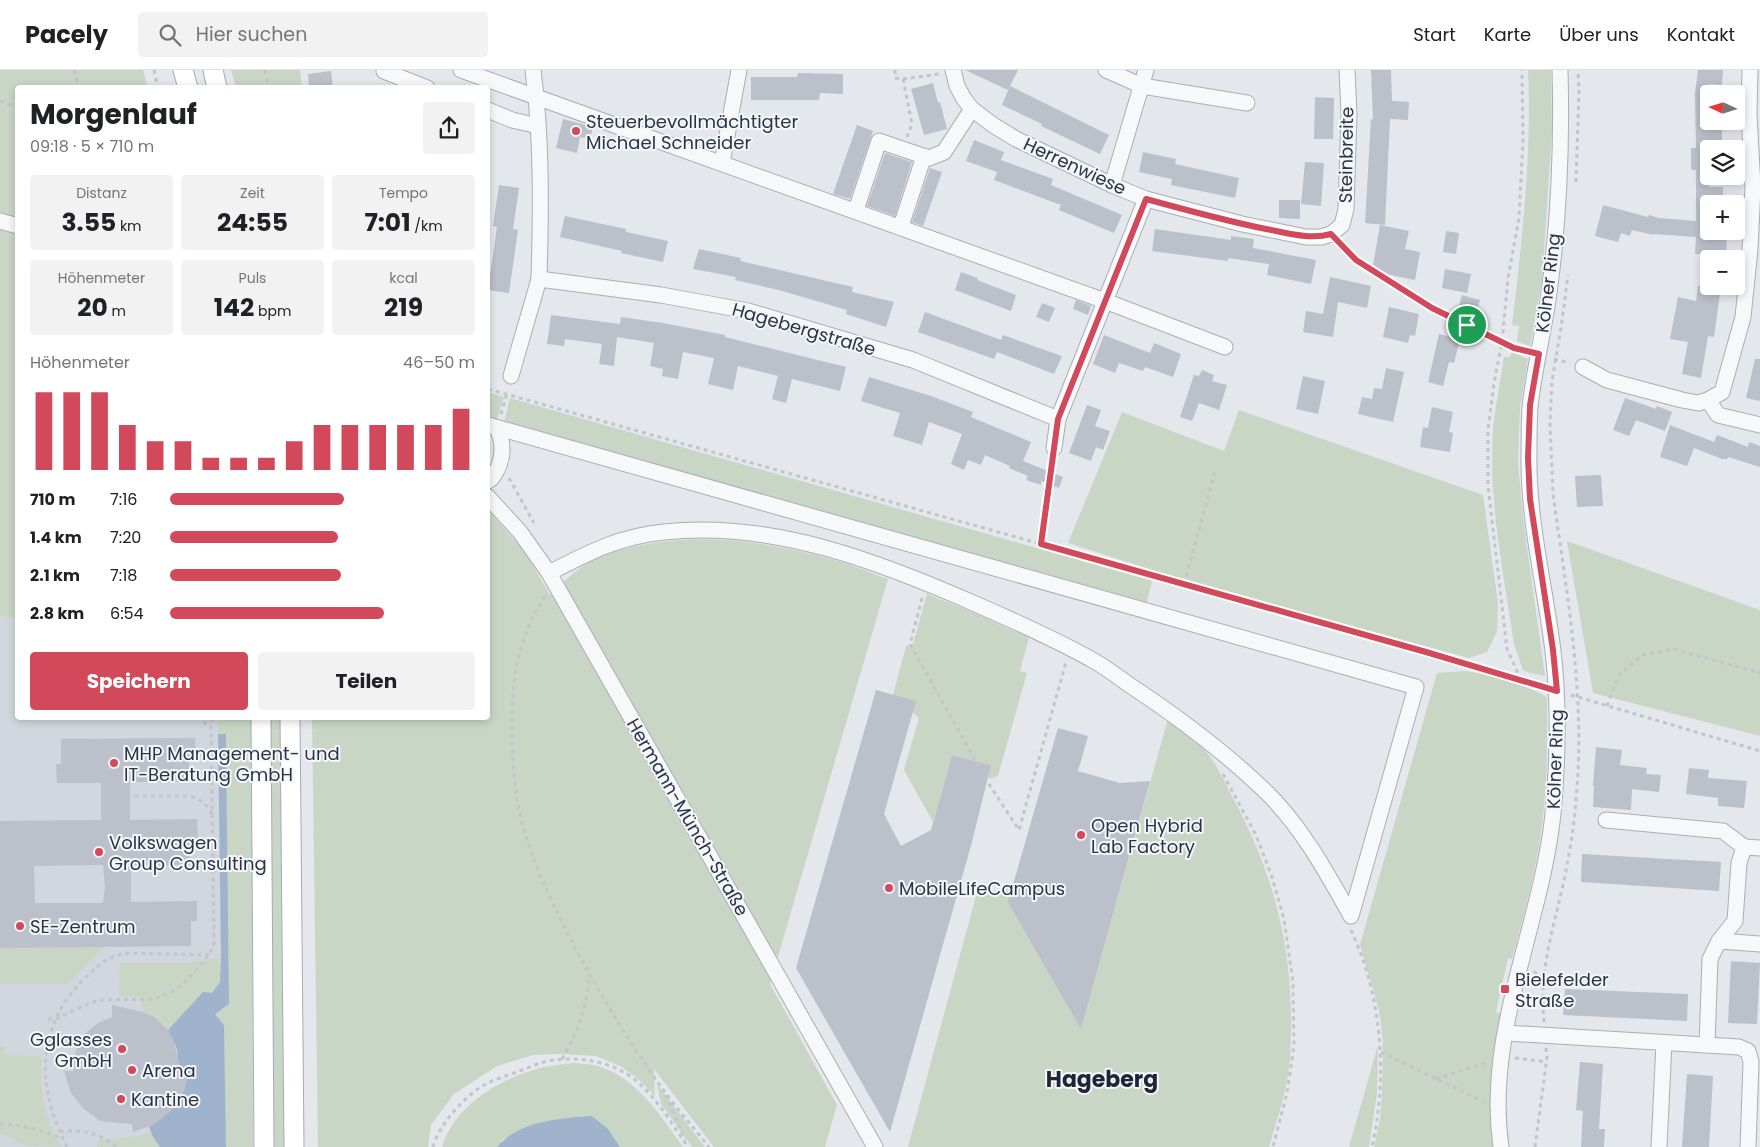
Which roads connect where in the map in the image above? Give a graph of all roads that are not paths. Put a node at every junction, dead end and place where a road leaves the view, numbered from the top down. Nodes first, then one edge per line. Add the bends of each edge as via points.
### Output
1 (184, 70) edge
2 (213, 70) edge
3 (461, 70) edge
4 (533, 70) edge
5 (739, 70) edge
6 (1106, 70) edge
7 (1146, 70) edge
8 (1346, 70) edge
9 (1560, 70) edge
10 (1750, 70) edge
11 (384, 71) edge
12 (954, 71) edge
13 (187, 85) edge
14 (216, 85) edge
15 (419, 85) edge
16 (1142, 86) junction
17 (537, 96) junction
18 (1246, 103) dead end
19 (972, 109) junction
20 (490, 111) edge
21 (538, 126) junction
22 (924, 156) junction
23 (722, 163) junction
24 (1112, 185) junction
25 (1146, 199) junction
26 (858, 204) dead end
27 (902, 220) dead end
28 (0, 221) edge
29 (15, 225) edge
30 (1331, 234) joint
31 (539, 279) junction
32 (1105, 301) junction
33 (1225, 346) dead end
34 (1583, 367) road end
35 (511, 376) dead end
36 (1708, 400) junction
37 (1058, 419) junction
38 (1760, 425) edge
39 (492, 427) edge
40 (1054, 448) road end
41 (490, 480) edge
42 (490, 499) edge
43 (552, 579) junction
44 (261, 720) edge
45 (290, 720) edge
46 (1606, 820) dead end
47 (1744, 847) junction
48 (1760, 848) edge
49 (1719, 941) junction
50 (1760, 944) edge
51 (1506, 1033) junction
52 (1664, 1043) junction
53 (1707, 1045) junction
54 (1754, 1049) edge
55 (1755, 1099) edge
56 (264, 1147) edge
57 (294, 1147) edge
58 (875, 1147) edge
59 (1501, 1147) edge
60 (1659, 1147) edge
61 (1748, 1147) edge

1 - 13 main road
2 - 14 main road
3 - 17 street
4 - 17 street
5 - 23 street
6 - 16 street
7 - 16 street
8 - 30 street, Steinbreite via 1346,209 1342,225
9 - 51 street, Kölner Ring via 1561,131 1556,222 1550,293 1530,405 1528,458 1530,499 1557,691 1557,763 1554,808 1545,860
10 - 36 street via 1753,187 1743,317 1722,392
11 - 15 street
12 - 19 street, Herrenwiese via 957,86
16 - 18 street
16 - 24 street
17 - 21 street
17 - 23 street
19 - 22 street via 944,152 929,158
19 - 24 street, Herrenwiese via 1016,139
20 - 21 street
21 - 31 street via 542,200
22 - 26 street via 879,141
22 - 27 street
23 - 32 street
24 - 25 street, Herrenwiese
25 - 30 street, Herrenwiese via 1306,237
25 - 32 street
28 - 29 street
31 - 35 street
31 - 37 street, Hagebergstraße via 661,295 748,311 913,360
32 - 33 street
32 - 37 street
34 - 36 street via 1607,380 1682,400 1698,403
36 - 38 street via 1718,415
37 - 40 street
39 - 41 street via 503,446 500,464
39 - 43 street via 1416,687 1352,916 1295,825 1264,789 1205,739 1096,662 953,594 829,550 784,539 726,531 686,530 629,538 600,547
42 - 43 street, Hermann-Münch-Straße via 520,532
43 - 58 street, Hermann-Münch-Straße
44 - 56 main road
45 - 57 main road
46 - 47 street via 1723,831
47 - 48 street
47 - 49 street via 1739,863 1735,921
49 - 50 street
49 - 53 street via 1710,959
51 - 52 street
51 - 59 street, Kölner Ring via 1498,1109
52 - 53 street
52 - 60 street
53 - 54 street
54 - 55 street via 1751,1062
55 - 61 street

